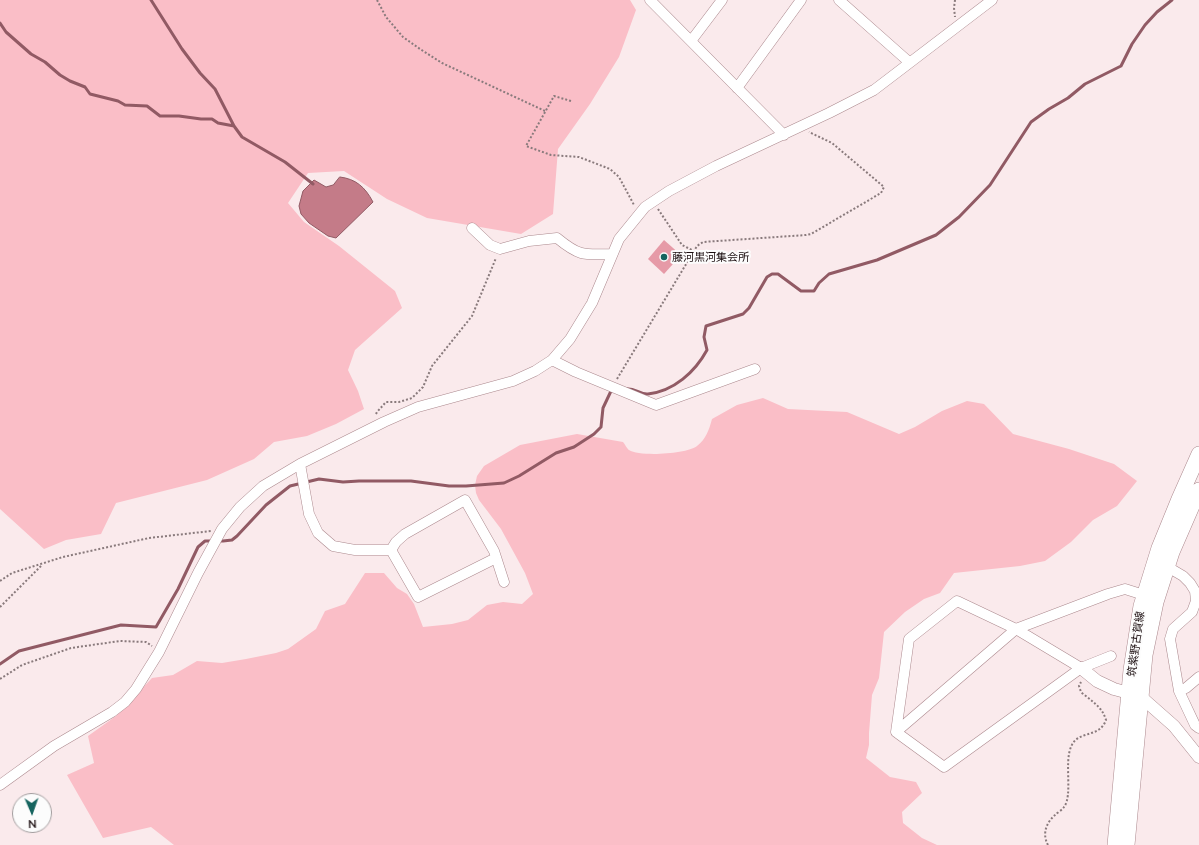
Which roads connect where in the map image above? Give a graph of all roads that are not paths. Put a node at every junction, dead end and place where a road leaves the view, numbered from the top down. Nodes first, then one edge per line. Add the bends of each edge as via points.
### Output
1 (650, 0) edge
2 (722, 0) edge
3 (801, 0) edge
4 (839, 0) edge
5 (992, 0) edge
6 (691, 41) junction
7 (909, 62) junction
8 (737, 88) junction
9 (784, 135) junction
10 (472, 228) dead end
11 (611, 254) junction
12 (552, 360) junction
13 (755, 369) dead end
14 (1199, 454) edge
15 (300, 464) junction
16 (1199, 490) edge
17 (391, 550) junction
18 (496, 558) junction
19 (1166, 566) junction
20 (504, 582) dead end
21 (1144, 595) junction
22 (1016, 629) junction
23 (1110, 656) dead end
24 (1085, 671) junction
25 (1199, 677) edge
26 (1179, 691) junction
27 (1135, 695) junction
28 (1199, 728) edge
29 (896, 732) junction
30 (1199, 757) edge
31 (0, 785) edge
32 (1115, 845) edge
33 (1127, 845) edge

1 - 6 street
2 - 6 street
3 - 8 street
4 - 7 street
5 - 7 street
6 - 8 street
7 - 9 street via 874,90
8 - 9 street
9 - 11 street via 716,166 653,201 638,214
10 - 11 street via 490,245 500,249 529,241 557,238 570,249 584,255
11 - 12 street via 592,303 570,339
12 - 13 street via 656,405
12 - 15 street via 513,381 418,408 377,425
14 - 21 main road, 筑紫野古賀線 via 1159,548
15 - 17 street via 309,514 318,533 332,546 355,550
15 - 31 street via 263,486 240,507 217,538 159,652 125,702 54,746
16 - 19 main road, 筑紫野古賀線
17 - 18 street via 418,596
17 - 18 street via 405,534 465,500
18 - 20 street
19 - 26 street via 1183,576 1196,591 1192,612 1173,628 1170,638
19 - 27 main road, 筑紫野古賀線
21 - 22 street via 1125,590 1113,592
21 - 27 main road, 筑紫野古賀線 via 1136,638
22 - 24 street
22 - 29 street
22 - 29 street via 957,601 909,639
23 - 24 street
24 - 27 street via 1097,681
24 - 29 street via 944,767
25 - 26 street
26 - 28 street via 1195,725
27 - 30 street via 1174,726
27 - 32 main road, 筑紫野古賀線
27 - 33 main road, 筑紫野古賀線

